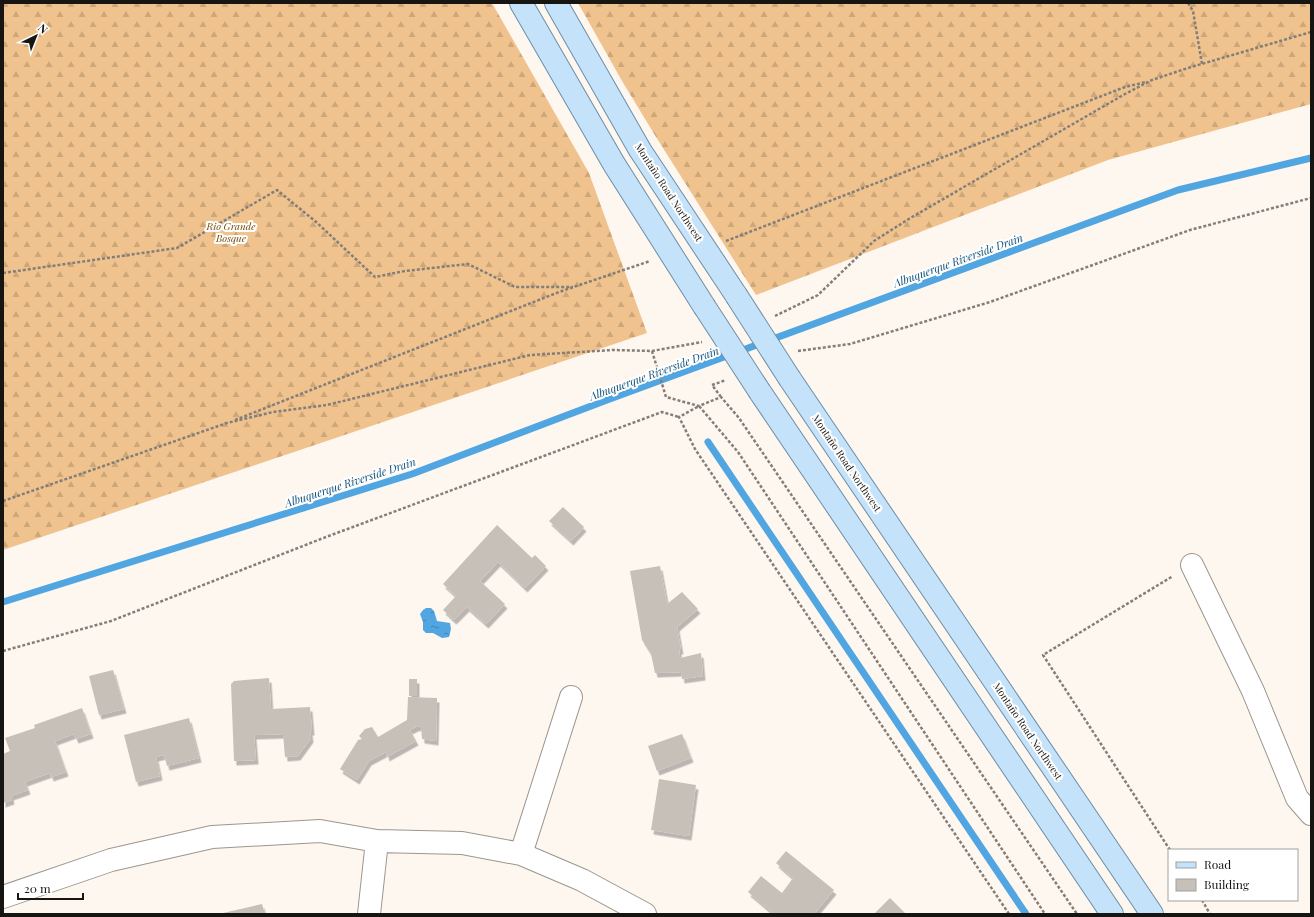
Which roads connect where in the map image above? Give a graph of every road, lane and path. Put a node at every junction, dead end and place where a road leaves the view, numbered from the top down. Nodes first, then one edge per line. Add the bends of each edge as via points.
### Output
1 (521, 3) edge
2 (556, 3) edge
3 (1188, 3) edge
4 (1202, 64) dead end
5 (1152, 80) dead end
6 (1311, 198) edge
7 (706, 250) junction
8 (654, 260) dead end
9 (3, 273) edge
10 (572, 287) junction
11 (652, 351) dead end
12 (793, 353) dead end
13 (727, 379) dead end
14 (721, 396) junction
15 (699, 406) junction
16 (679, 417) junction
17 (227, 423) dead end
18 (1192, 565) joint
19 (3, 651) edge
20 (571, 697) dead end
21 (1311, 814) edge
22 (377, 841) junction
23 (1169, 849) edge
24 (521, 854) junction
25 (3, 897) edge
26 (1203, 901) edge
27 (369, 914) edge
28 (645, 914) edge
29 (1009, 914) edge
30 (1045, 914) edge
31 (1077, 914) edge
32 (1112, 914) edge
33 (1152, 914) edge
34 (1210, 914) edge

1 - 32 main road, bridge via 614,164 704,306
2 - 7 main road, Montaño Road Northwest via 640,150
3 - 4 path via 1193,11
5 - 7 path via 1118,90
6 - 12 path via 1190,230 990,302 850,344
7 - 33 main road, Montaño Road Northwest, bridge via 790,379
8 - 10 path
9 - 10 path via 177,248 277,190 315,221 374,277 468,264 515,287
10 - 17 path
11 - 15 path via 666,397
13 - 14 path via 712,385
14 - 15 path
14 - 31 path via 739,418
15 - 16 path
15 - 30 path via 738,452
16 - 19 path via 662,412 326,537 111,621
16 - 29 path via 695,449
18 - 21 street via 1253,691 1297,798
18 - 23 path via 1043,655
20 - 24 street
22 - 24 street via 462,843
22 - 25 street via 320,832 212,837 111,860
22 - 27 street
24 - 28 street via 582,880
26 - 34 path

